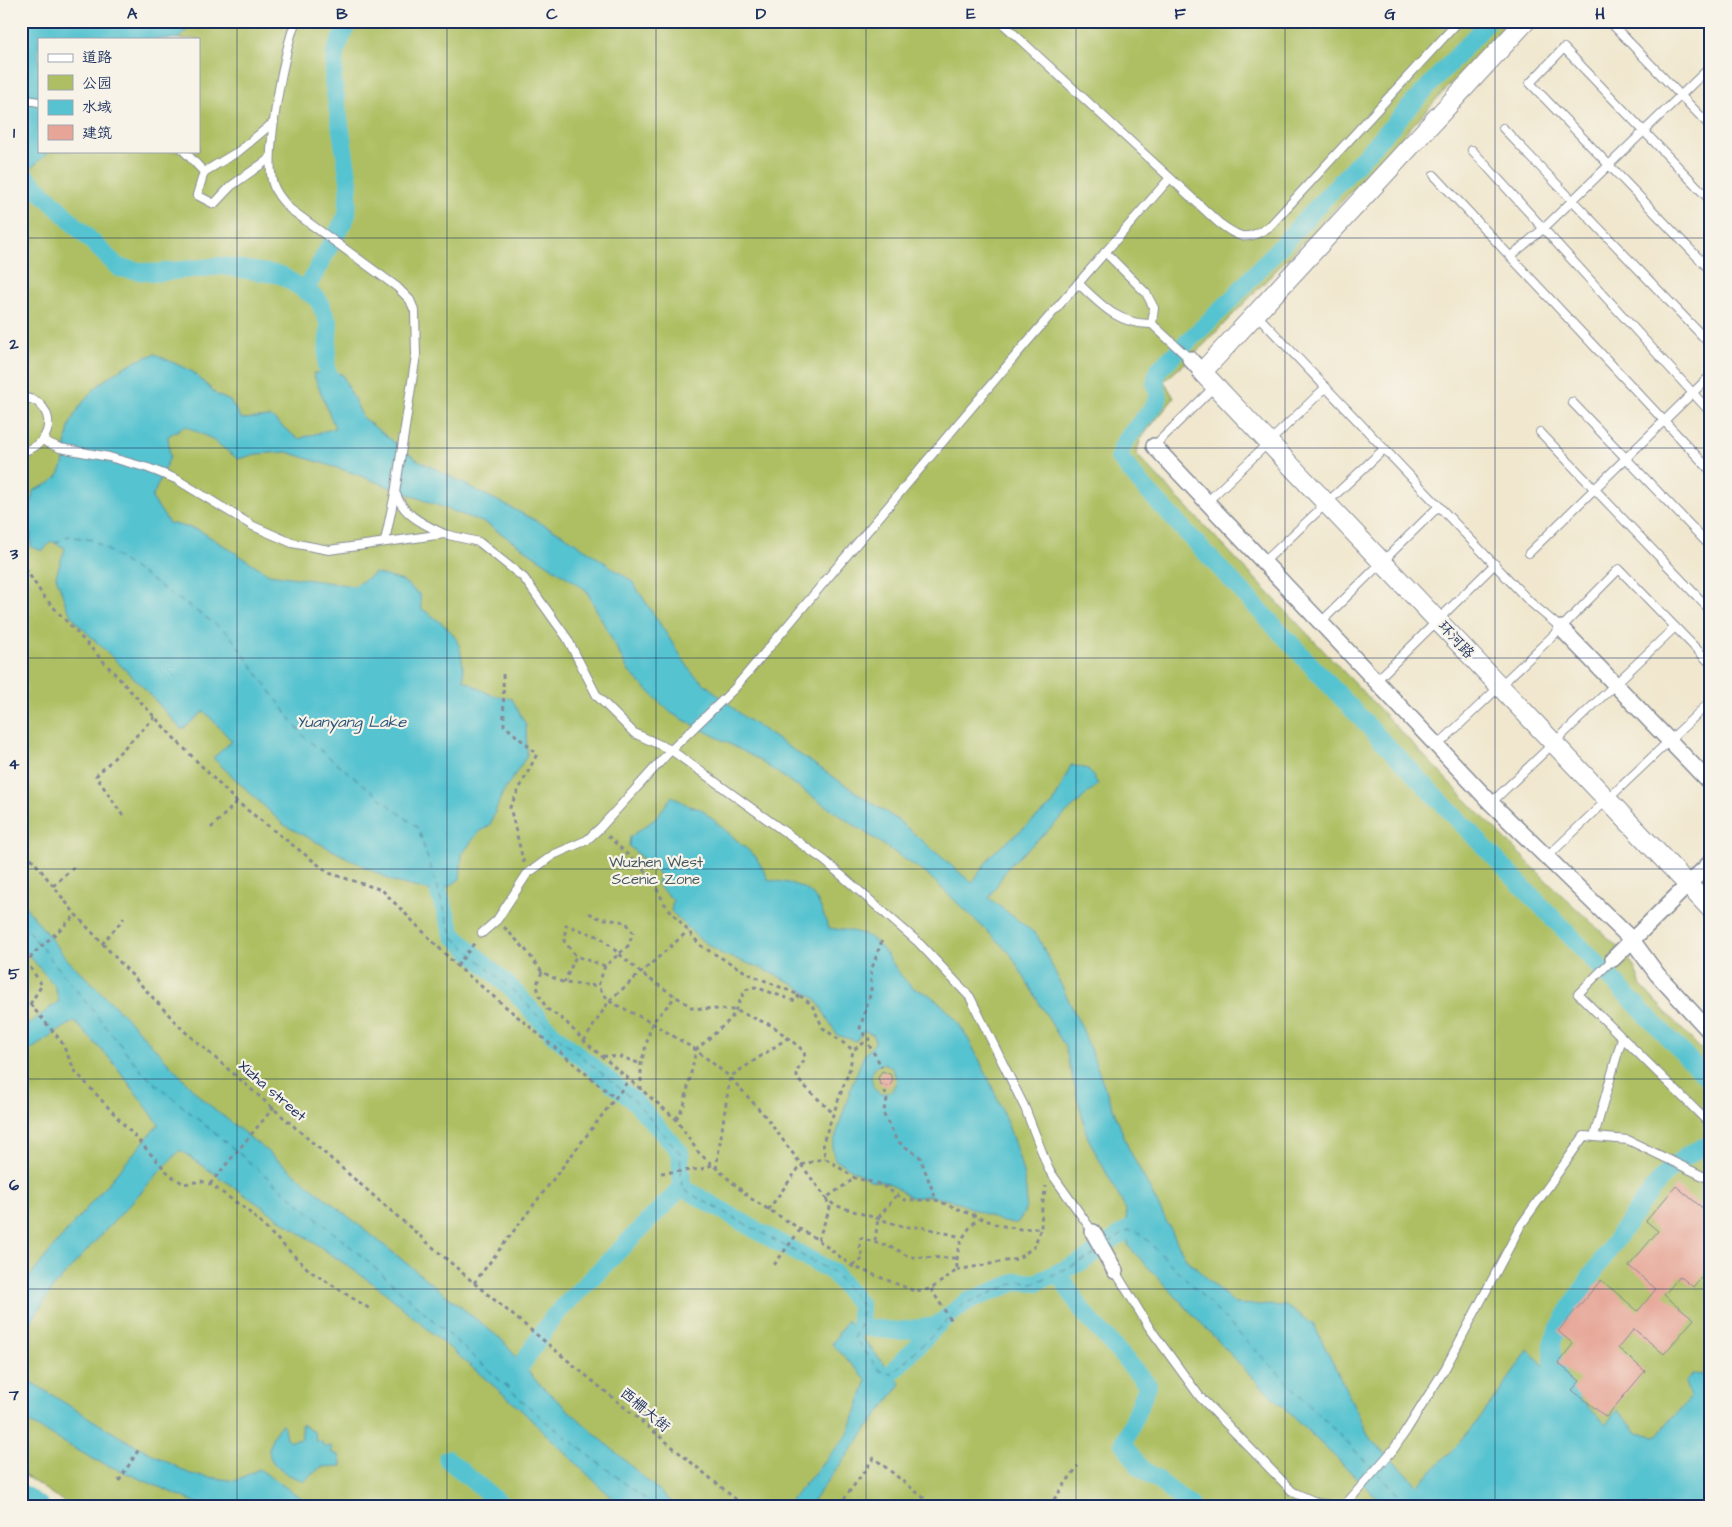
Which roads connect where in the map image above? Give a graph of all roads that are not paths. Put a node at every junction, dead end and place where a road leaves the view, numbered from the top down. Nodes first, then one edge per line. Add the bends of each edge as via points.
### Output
1 (296, 21) edge
2 (1000, 21) edge
3 (1459, 21) edge
4 (1526, 21) edge
5 (1609, 21) edge
6 (1708, 21) edge
7 (1711, 24) edge
8 (1711, 66) edge
9 (1680, 96) junction
10 (21, 99) edge
11 (38, 102) edge
12 (274, 122) junction
13 (1711, 127) edge
14 (1503, 128) dead end
15 (1644, 131) junction
16 (1472, 150) dead end
17 (185, 152) edge
18 (269, 159) junction
19 (1609, 165) junction
20 (204, 172) junction
21 (1434, 175) dead end
22 (1170, 178) junction
23 (1572, 200) junction
24 (1711, 201) edge
25 (1543, 229) junction
26 (1105, 252) junction
27 (1511, 256) junction
28 (1711, 271) edge
29 (1078, 283) junction
30 (1256, 314) junction
31 (1152, 324) junction
32 (1711, 345) edge
33 (1202, 372) junction
34 (1711, 374) edge
35 (1326, 387) junction
36 (1692, 393) junction
37 (21, 397) edge
38 (1572, 402) dead end
39 (1711, 413) edge
40 (1664, 420) junction
41 (1540, 432) dead end
42 (44, 441) junction
43 (1269, 442) junction
44 (1154, 446) joint
45 (1384, 449) junction
46 (21, 451) edge
47 (1626, 458) junction
48 (1711, 471) edge
49 (1594, 489) junction
50 (395, 493) junction
51 (1207, 502) junction
52 (1326, 503) junction
53 (1439, 506) junction
54 (444, 534) junction
55 (385, 541) junction
56 (1711, 547) edge
57 (1529, 553) dead end
58 (1264, 562) junction
59 (1382, 562) junction
60 (1494, 564) junction
61 (1711, 611) edge
62 (1437, 620) junction
63 (1321, 622) junction
64 (1675, 627) junction
65 (1561, 628) junction
66 (1711, 664) edge
67 (1376, 681) junction
68 (1615, 684) junction
69 (1500, 687) junction
70 (1711, 701) edge
71 (1669, 741) junction
72 (1554, 743) junction
73 (1438, 746) junction
74 (671, 750) junction
75 (1711, 784) edge
76 (1607, 800) junction
77 (1491, 803) junction
78 (1547, 857) junction
79 (1711, 862) edge
80 (1688, 884) junction
81 (1711, 909) edge
82 (482, 933) road end
83 (1632, 940) junction
84 (1613, 959) joint
85 (1711, 1033) edge
86 (1622, 1038) junction
87 (1711, 1126) edge
88 (1594, 1136) junction
89 (1711, 1180) edge
90 (1093, 1232) joint
91 (1115, 1271) joint
92 (1337, 1506) edge
93 (1344, 1506) edge

1 - 12 lane
2 - 22 lane
3 - 22 lane via 1269,227 1253,237 1237,236 1219,224
4 - 30 street
5 - 9 lane
6 - 7 lane
8 - 9 lane
9 - 13 lane
9 - 15 lane
10 - 11 lane
12 - 18 lane
12 - 20 lane via 239,151
14 - 23 lane
15 - 19 lane
15 - 19 lane via 1564,48 1530,83
15 - 24 lane
16 - 25 lane
17 - 20 lane
18 - 20 lane via 231,186 214,204 197,195
18 - 50 lane via 273,184 290,209 397,287 410,300 415,312 416,355
19 - 23 lane
19 - 28 lane
21 - 27 lane
22 - 26 lane
23 - 25 lane
23 - 32 lane
25 - 27 lane
25 - 36 lane
26 - 29 lane
26 - 31 lane via 1146,293 1154,308
27 - 40 lane
29 - 31 lane via 1110,314 1138,324
29 - 74 lane via 734,689
30 - 33 street
30 - 35 lane
31 - 33 lane
33 - 43 street, 环河路
33 - 44 lane
34 - 36 lane
35 - 43 lane
35 - 45 lane
36 - 39 lane
36 - 40 lane
37 - 42 lane via 35,400 46,412 49,427
38 - 47 lane
40 - 47 lane
40 - 48 lane
41 - 49 lane
42 - 46 lane via 31,450
42 - 55 lane via 176,479 253,526 292,543 329,550
43 - 51 lane
43 - 52 street, 环河路
44 - 51 street
45 - 52 lane
45 - 53 lane
47 - 49 lane
47 - 56 lane
49 - 57 lane
49 - 61 lane
50 - 54 lane via 407,513
50 - 55 lane
51 - 58 street
52 - 58 lane
52 - 59 street, 环河路
53 - 59 lane
53 - 60 lane
54 - 55 lane
54 - 74 lane via 479,542 524,578 567,638 597,696 634,733
58 - 63 street
59 - 62 street, 环河路
59 - 63 lane
60 - 62 lane
60 - 65 lane via 1530,602
62 - 67 lane
62 - 69 street, 环河路
63 - 67 street
64 - 65 lane via 1619,569
64 - 66 lane
64 - 68 lane
65 - 68 street
65 - 69 lane
67 - 73 street
68 - 71 street
68 - 72 lane
69 - 72 street, 环河路
69 - 73 lane
70 - 71 lane
71 - 75 street
71 - 76 lane
72 - 76 street, 环河路
72 - 77 lane
73 - 77 street
74 - 82 lane via 587,840 553,855 527,874 497,920
74 - 90 lane via 825,861 918,942 970,997 1025,1108 1049,1170
76 - 78 lane
76 - 80 street, 环河路
77 - 78 street
78 - 83 street
79 - 80 street
80 - 81 street, 环河路
80 - 83 street
83 - 84 street
83 - 85 street via 1657,974
84 - 86 lane via 1578,994
86 - 87 lane
86 - 88 lane
88 - 89 lane via 1628,1140
88 - 93 lane via 1584,1136 1521,1225 1446,1367 1393,1450
90 - 91 street
91 - 92 lane via 1149,1327 1200,1397 1293,1492 1318,1503

